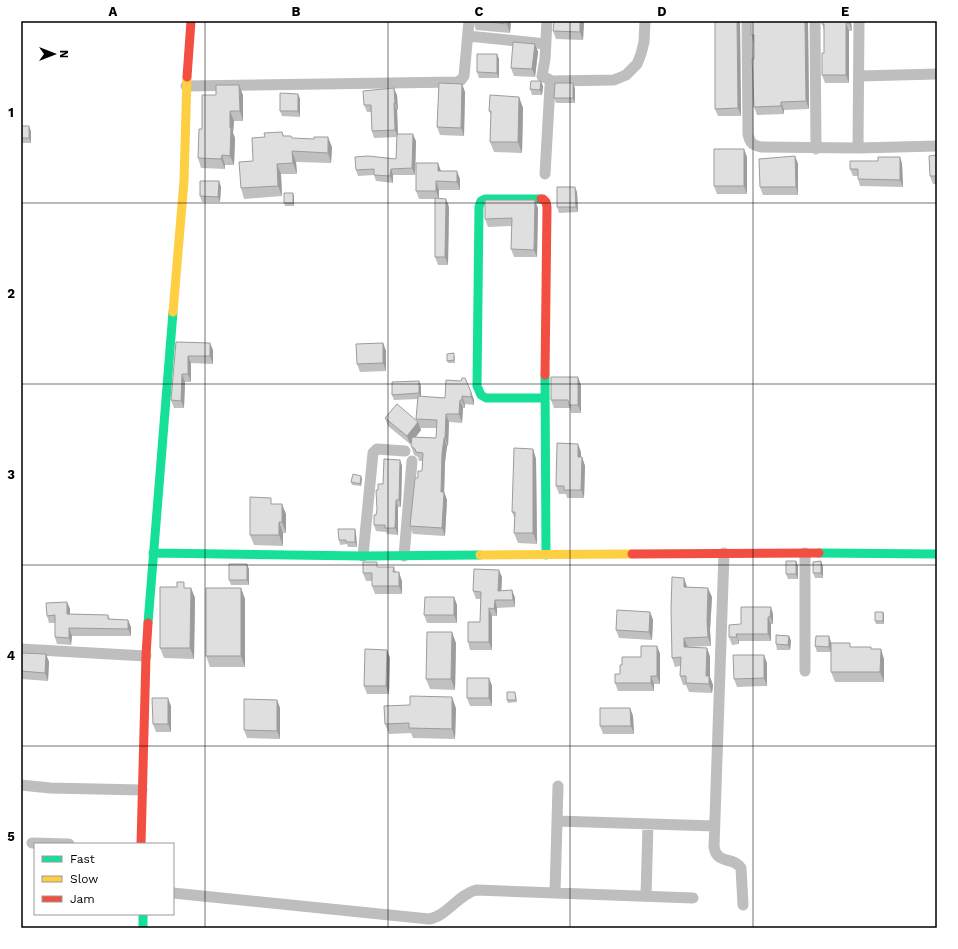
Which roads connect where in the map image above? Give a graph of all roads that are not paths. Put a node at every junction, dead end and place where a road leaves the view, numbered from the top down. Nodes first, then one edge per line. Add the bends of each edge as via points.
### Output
1 (191, 21) edge
2 (469, 21) edge
3 (547, 21) edge
4 (645, 21) edge
5 (747, 21) edge
6 (815, 21) edge
7 (859, 21) edge
8 (468, 36) junction
9 (546, 44) junction
10 (937, 74) edge
11 (859, 76) junction
12 (552, 81) junction
13 (186, 86) junction
14 (937, 146) edge
15 (858, 148) junction
16 (816, 149) junction
17 (545, 174) dead end
18 (545, 398) junction
19 (405, 451) dead end
20 (412, 461) dead end
21 (153, 553) junction
22 (724, 553) junction
23 (805, 553) junction
24 (937, 554) edge
25 (546, 555) junction
26 (363, 556) junction
27 (404, 556) junction
28 (21, 649) edge
29 (146, 656) junction
30 (805, 671) dead end
31 (21, 785) edge
32 (558, 786) dead end
33 (142, 790) junction
34 (557, 821) junction
35 (648, 824) junction
36 (714, 826) junction
37 (141, 843) edge
38 (174, 893) edge
39 (555, 893) junction
40 (646, 896) junction
41 (693, 898) dead end
42 (743, 905) dead end
43 (143, 915) edge
44 (143, 928) edge

1 - 13 street
2 - 8 street
3 - 9 street
4 - 12 street via 641,54 637,64 626,75 614,80
5 - 16 street via 750,143 761,147
6 - 16 street
7 - 11 street
8 - 9 street
8 - 13 street via 464,76 457,82
9 - 12 street via 542,76
10 - 11 street
11 - 15 street
12 - 17 street
13 - 21 street via 184,181
14 - 15 street
15 - 16 street
18 - 18 street via 546,202 543,199 485,199 481,201 479,208 477,386 481,395 486,398
18 - 25 street
19 - 26 street via 377,449 373,453
20 - 27 street
21 - 26 street
21 - 29 street
22 - 23 street
22 - 25 street
22 - 36 street
23 - 24 street
23 - 30 street
25 - 27 street
26 - 27 street
28 - 29 street
29 - 33 street
31 - 33 street
32 - 34 street
33 - 37 street
34 - 35 street
34 - 39 street
35 - 36 street
35 - 40 street
36 - 42 street via 716,855 739,864 742,871
38 - 39 street via 429,919 476,890
39 - 40 street
40 - 41 street
43 - 44 street

